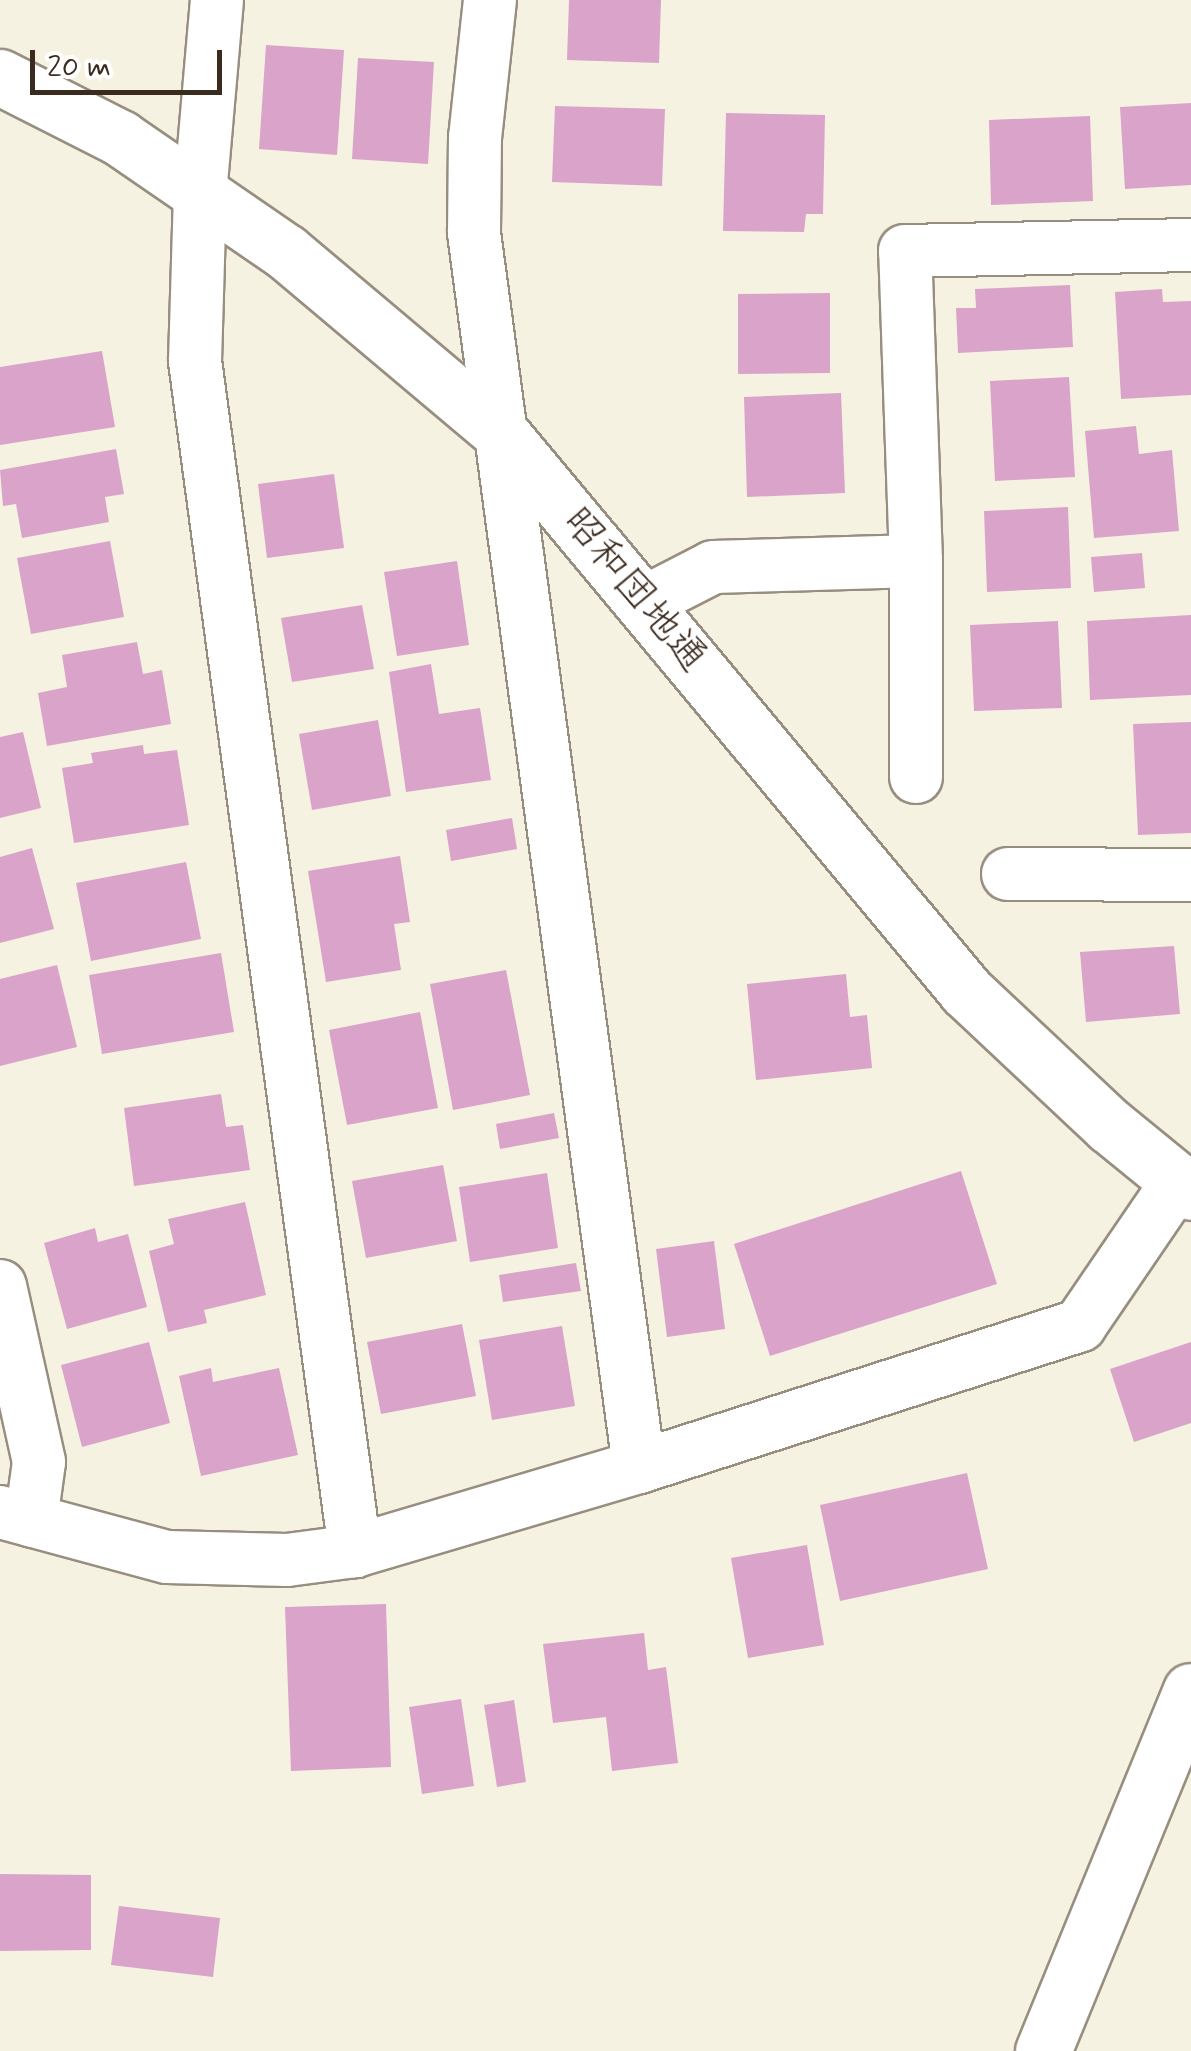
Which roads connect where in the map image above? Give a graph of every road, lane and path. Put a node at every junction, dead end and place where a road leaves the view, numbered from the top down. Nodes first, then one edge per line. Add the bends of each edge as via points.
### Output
1 (217, 0) edge
2 (490, 0) edge
3 (0, 77) edge
4 (200, 193) junction
5 (1191, 245) edge
6 (500, 432) junction
7 (916, 561) junction
8 (645, 602) junction
9 (916, 777) dead end
10 (1008, 874) dead end
11 (1191, 874) edge
12 (1184, 1187) edge
13 (0, 1286) edge
14 (639, 1466) junction
15 (15, 1516) edge
16 (355, 1551) junction
17 (1191, 1691) edge
18 (1044, 2051) edge

1 - 4 street
2 - 6 street via 475,137 474,233
3 - 4 street, 昭和団地通 via 120,138
4 - 6 street, 昭和団地通 via 286,252
4 - 16 street via 195,361
5 - 7 street via 905,251
6 - 8 street, 昭和団地通
6 - 14 street
7 - 8 street via 713,567
7 - 9 street
8 - 12 street, 昭和団地通 via 966,991
10 - 11 street
12 - 14 street via 1080,1325
13 - 15 street via 39,1462
14 - 16 street
15 - 16 street via 166,1557 287,1560
17 - 18 street

